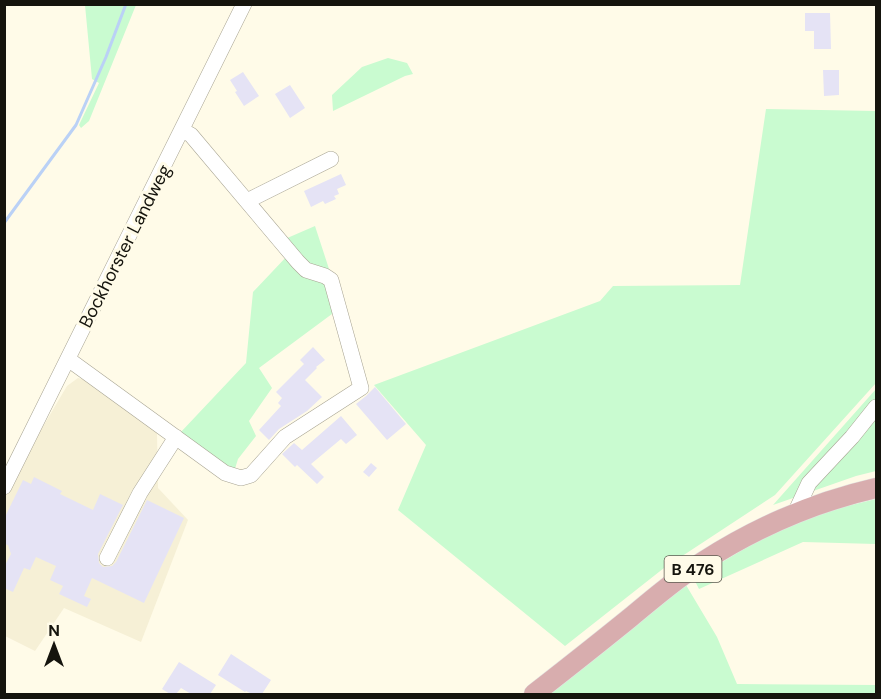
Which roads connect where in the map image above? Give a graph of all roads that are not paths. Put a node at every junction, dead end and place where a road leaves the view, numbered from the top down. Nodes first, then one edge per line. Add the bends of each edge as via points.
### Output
1 (244, 4) edge
2 (182, 130) junction
3 (331, 159) dead end
4 (247, 201) junction
5 (68, 359) junction
6 (876, 407) edge
7 (176, 437) junction
8 (4, 487) edge
9 (876, 488) edge
10 (795, 513) junction
11 (107, 558) dead end
12 (534, 694) edge

1 - 2 street, Bockhorster Landweg
2 - 4 street via 191,135
2 - 5 street, Bockhorster Landweg
3 - 4 street
4 - 7 street via 306,270 332,280 362,388 285,437 251,475 241,478 225,473
5 - 7 street
5 - 8 street, Bockhorster Landweg
6 - 10 street via 809,483
7 - 11 street via 140,493
9 - 10 main road, B 476
10 - 12 main road, B 476 via 749,534 703,562

